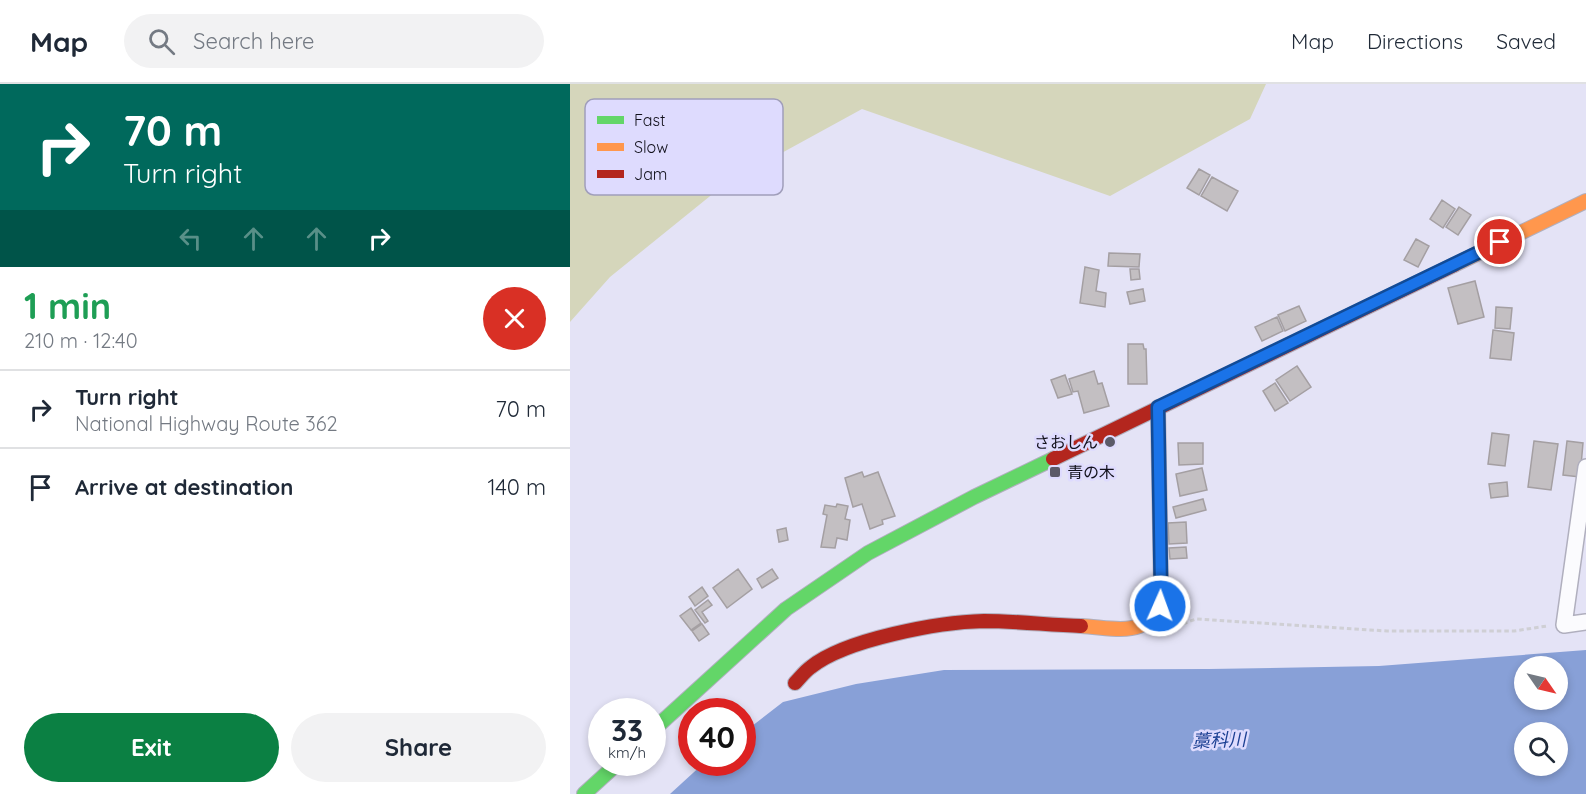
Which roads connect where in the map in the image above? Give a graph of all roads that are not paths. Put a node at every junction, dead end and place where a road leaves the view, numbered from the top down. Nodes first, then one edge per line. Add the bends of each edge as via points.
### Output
1 (1586, 201) edge
2 (1158, 407) junction
3 (1586, 467) edge
4 (1586, 622) edge
5 (795, 683) dead end
6 (666, 718) edge
7 (604, 776) edge
8 (584, 794) edge

1 - 2 main road
2 - 5 main road via 1160,606 1144,626 1130,629 983,621 932,627 880,637 842,650 812,666
2 - 6 main road via 868,553 786,609
3 - 4 street via 1564,625
7 - 8 main road

